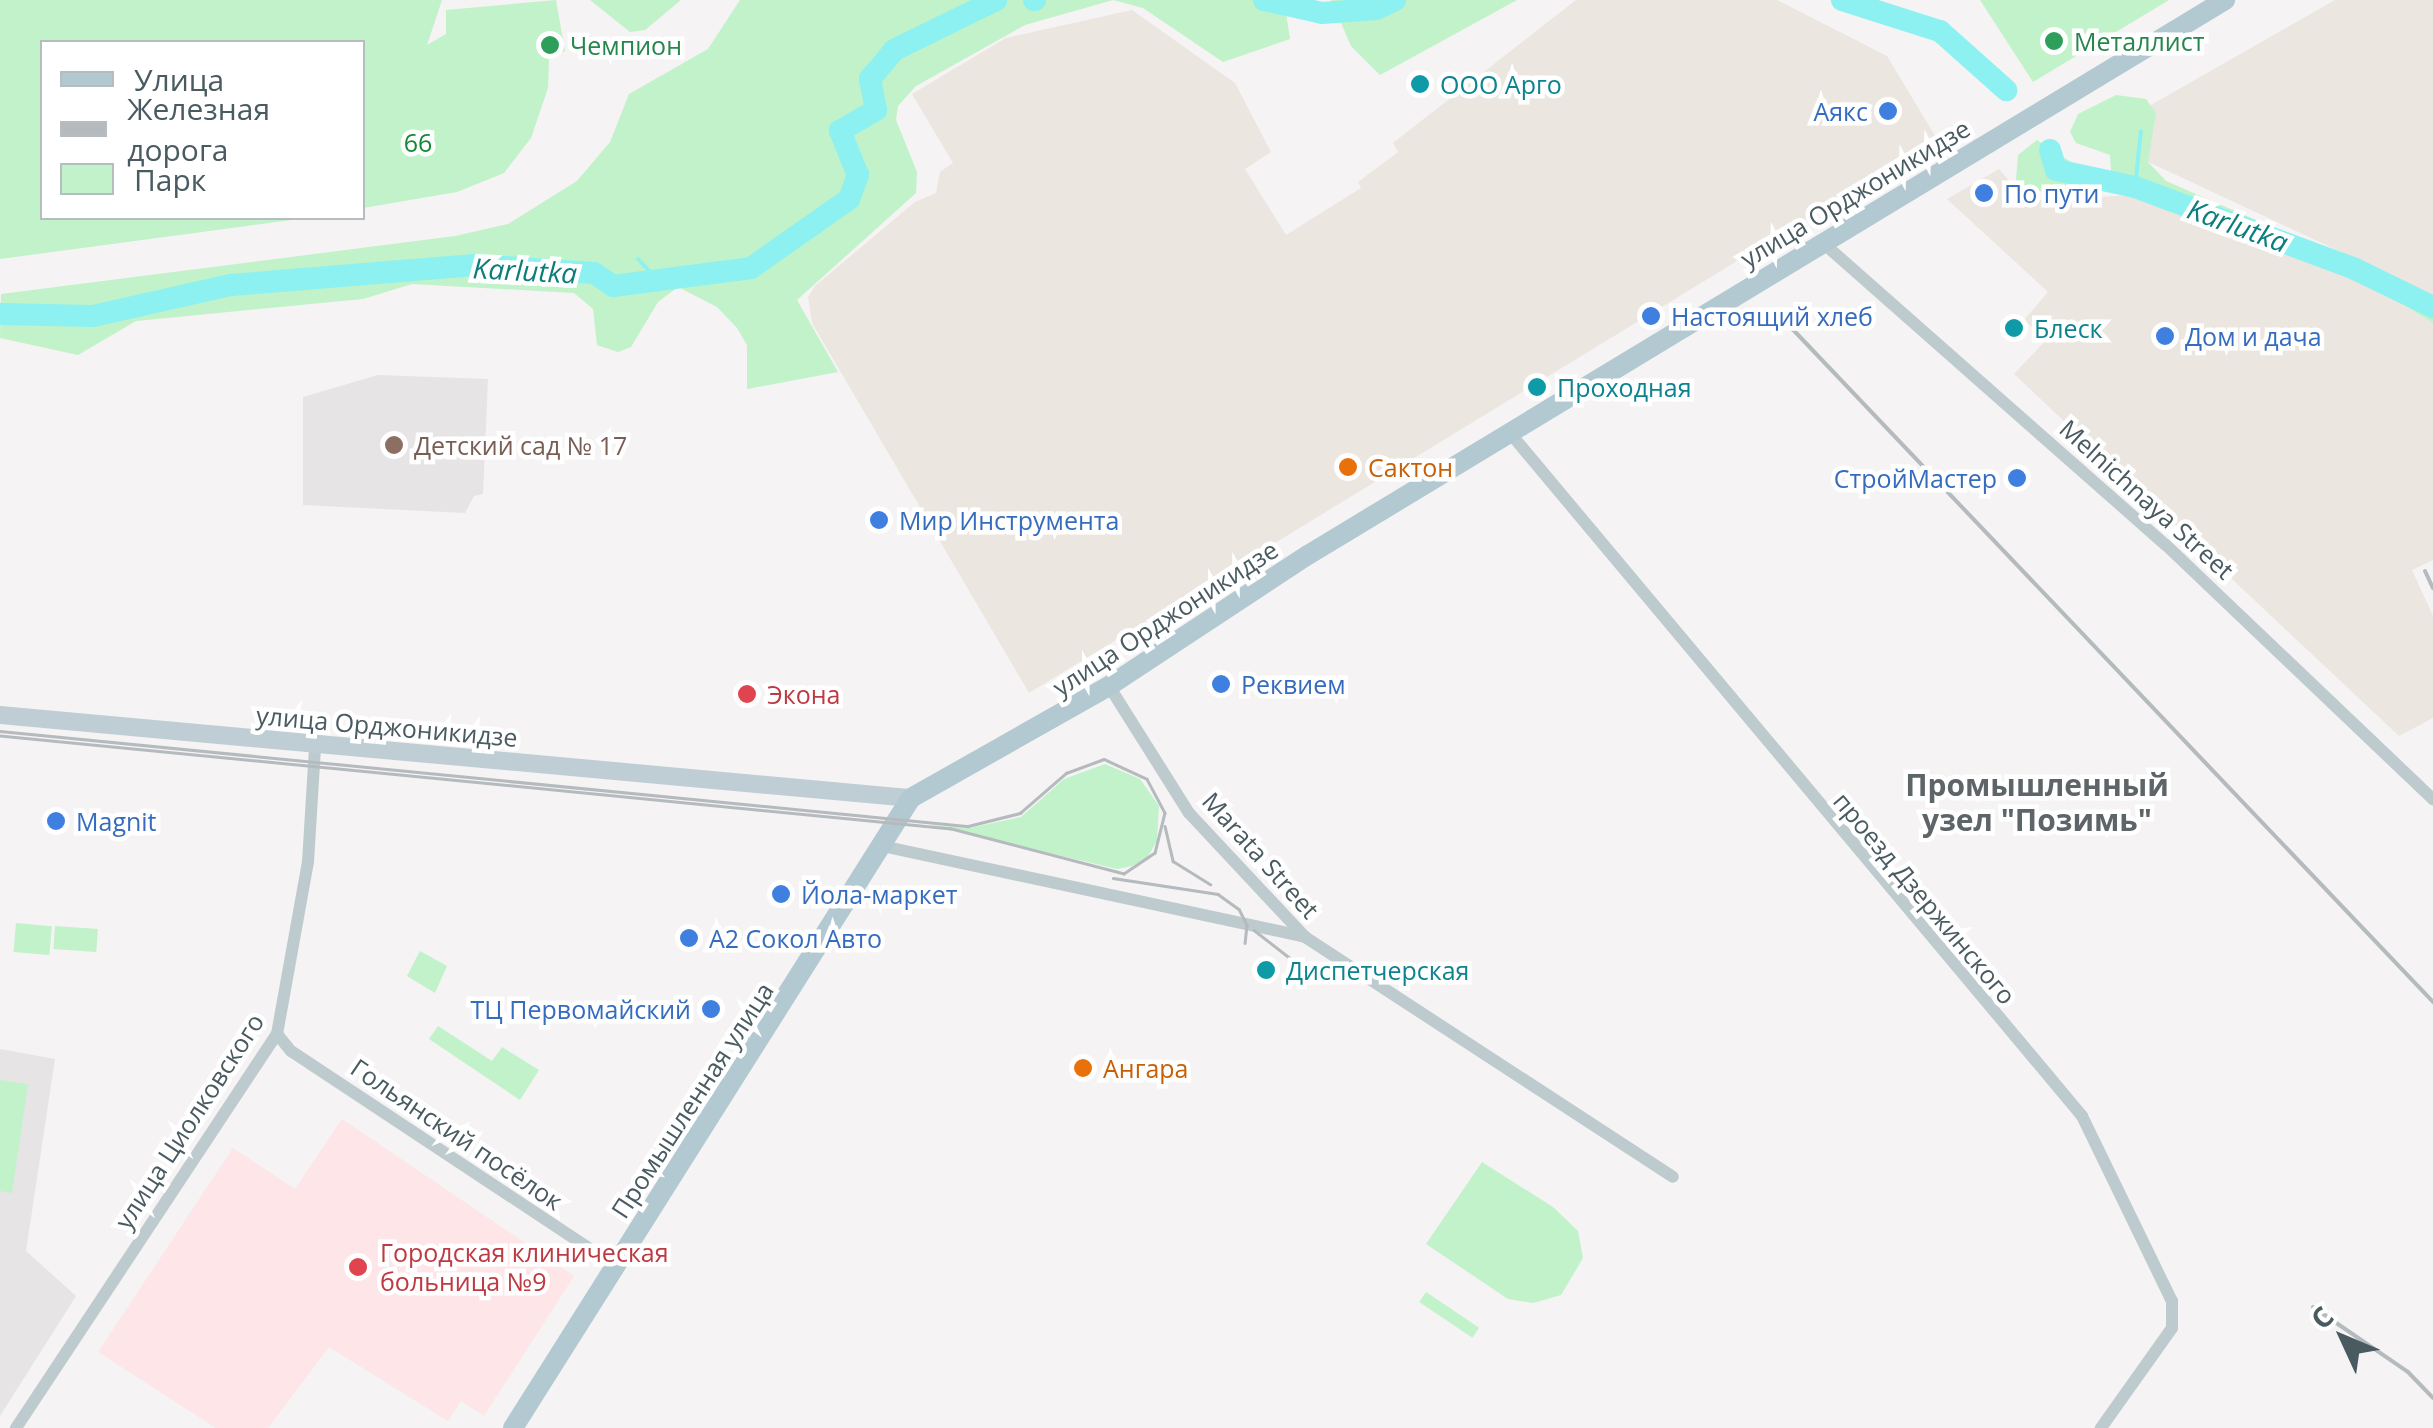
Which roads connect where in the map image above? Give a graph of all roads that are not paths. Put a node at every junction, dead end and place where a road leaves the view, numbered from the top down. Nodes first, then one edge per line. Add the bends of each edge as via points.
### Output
1 (2225, 0) edge
2 (1822, 242) junction
3 (1510, 433) junction
4 (1109, 686) junction
5 (0, 715) edge
6 (315, 746) junction
7 (911, 798) junction
8 (2433, 799) edge
9 (882, 846) junction
10 (1306, 937) junction
11 (277, 1034) junction
12 (1673, 1176) dead end
13 (616, 1266) junction
14 (16, 1428) edge
15 (513, 1428) edge
16 (2101, 1428) edge

1 - 2 main road, улица Орджоникидзе
2 - 3 main road, улица Орджоникидзе
2 - 8 street, Melnichnaya Street via 2166,544
3 - 4 main road, улица Орджоникидзе
3 - 16 street, проезд Дзержинского via 2082,1116 2172,1301 2172,1328
4 - 7 main road, улица Орджоникидзе
4 - 10 street, Marata Street via 1189,812
5 - 6 main road, улица Орджоникидзе
6 - 7 main road, улица Орджоникидзе
6 - 11 street, улица Циолковского via 308,862
7 - 9 main road, Промышленная улица
9 - 10 street
9 - 13 main road, Промышленная улица
10 - 12 street, Marata Street
11 - 13 street, Гольянский посёлок via 302,1058
11 - 14 street, улица Циолковского
13 - 15 main road, Промышленная улица

